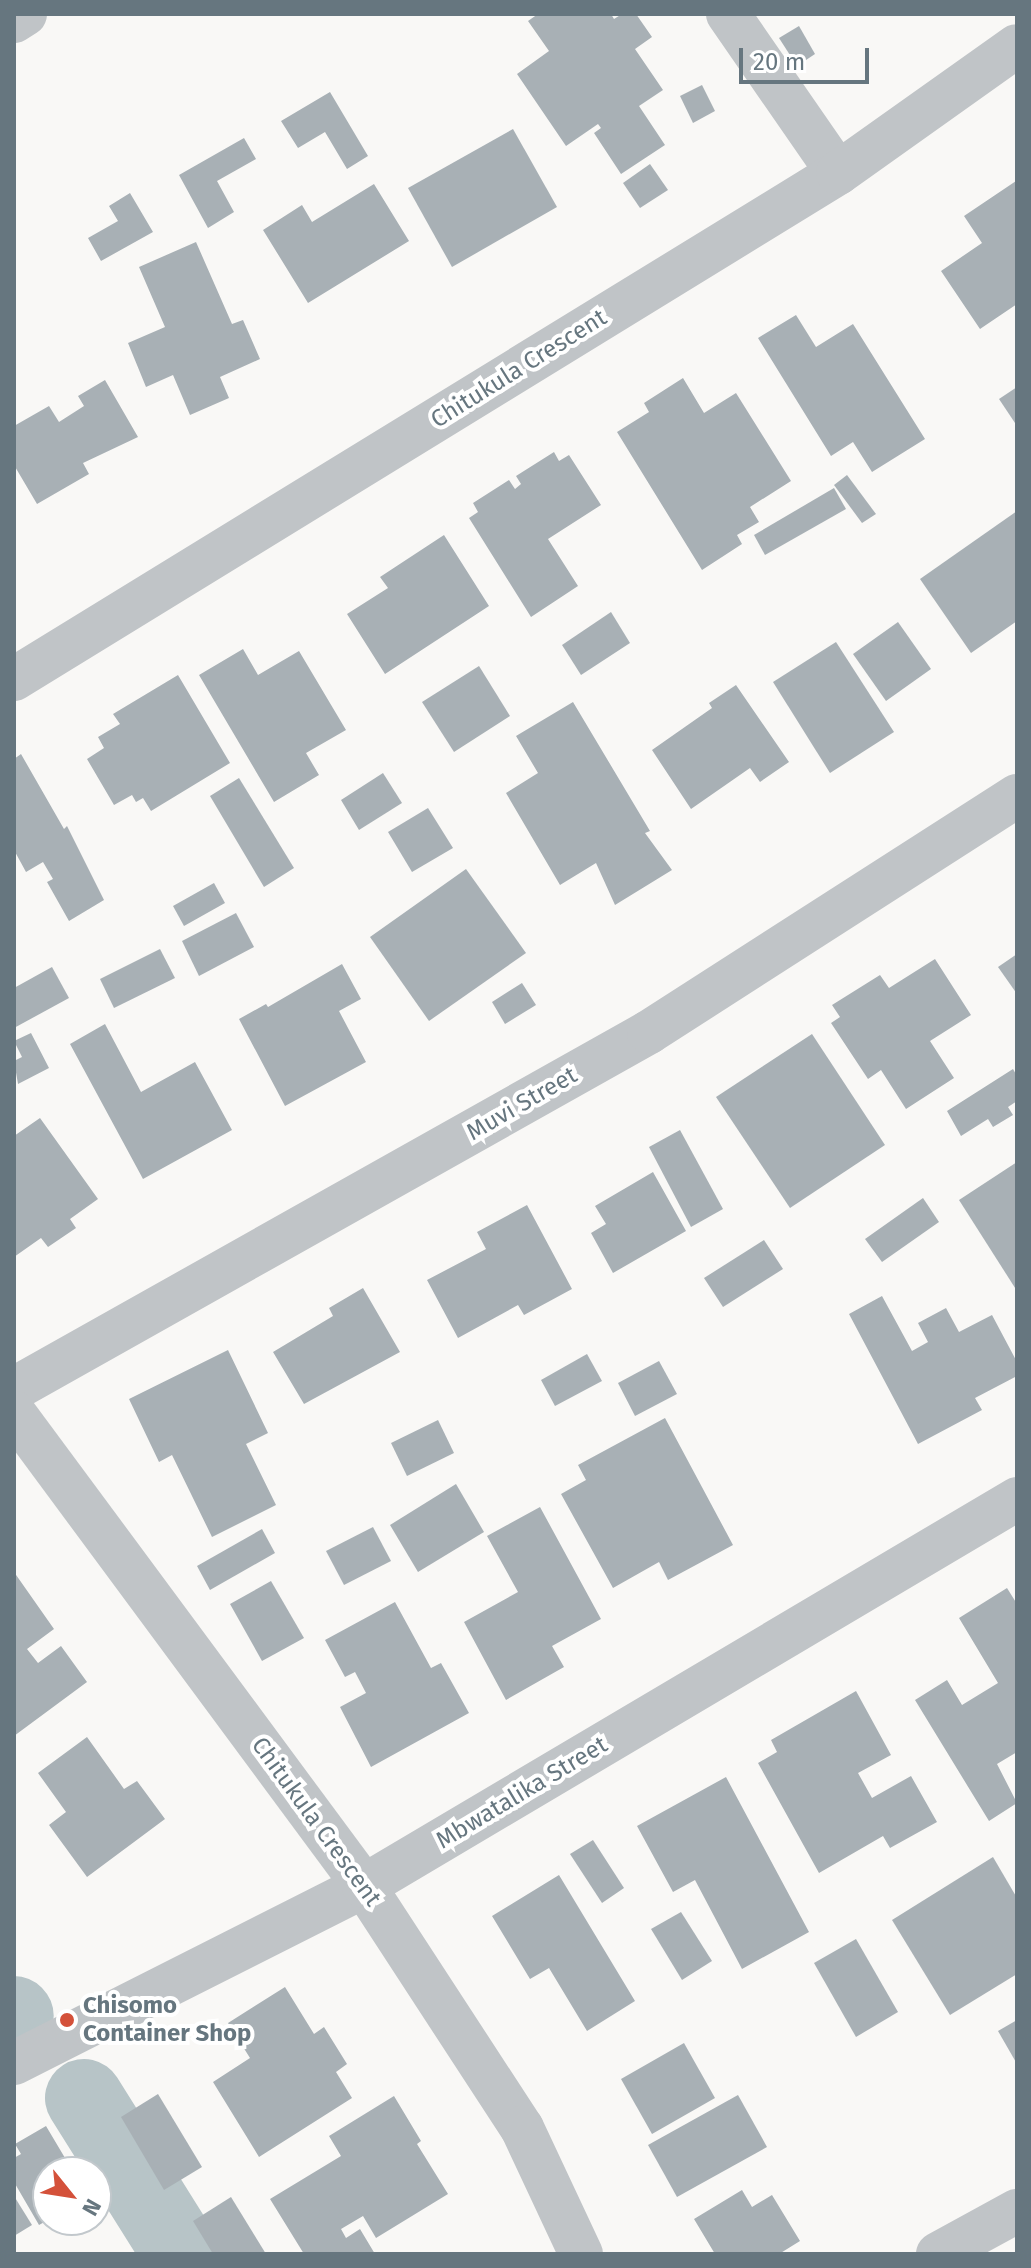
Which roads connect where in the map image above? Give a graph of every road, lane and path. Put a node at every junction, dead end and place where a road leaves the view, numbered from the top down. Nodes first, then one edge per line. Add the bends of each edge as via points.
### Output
1 (25, 14) edge
2 (728, 14) edge
3 (14, 21) edge
4 (1017, 46) edge
5 (838, 173) junction
6 (14, 679) edge
7 (1017, 796) edge
8 (14, 1389) edge
9 (14, 1413) edge
10 (1017, 1499) edge
11 (364, 1886) junction
12 (14, 2063) edge
13 (1017, 2211) edge
14 (581, 2254) edge
15 (938, 2254) edge

1 - 3 street
2 - 5 street
4 - 5 street, Chitukula Crescent
5 - 6 street, Chitukula Crescent
7 - 8 street, Muvi Street via 649,1032
9 - 11 street, Chitukula Crescent
10 - 11 street, Mbwatalika Street
11 - 12 street, Mbwatalika Street
11 - 14 street, Chitukula Crescent via 522,2128
13 - 15 street

